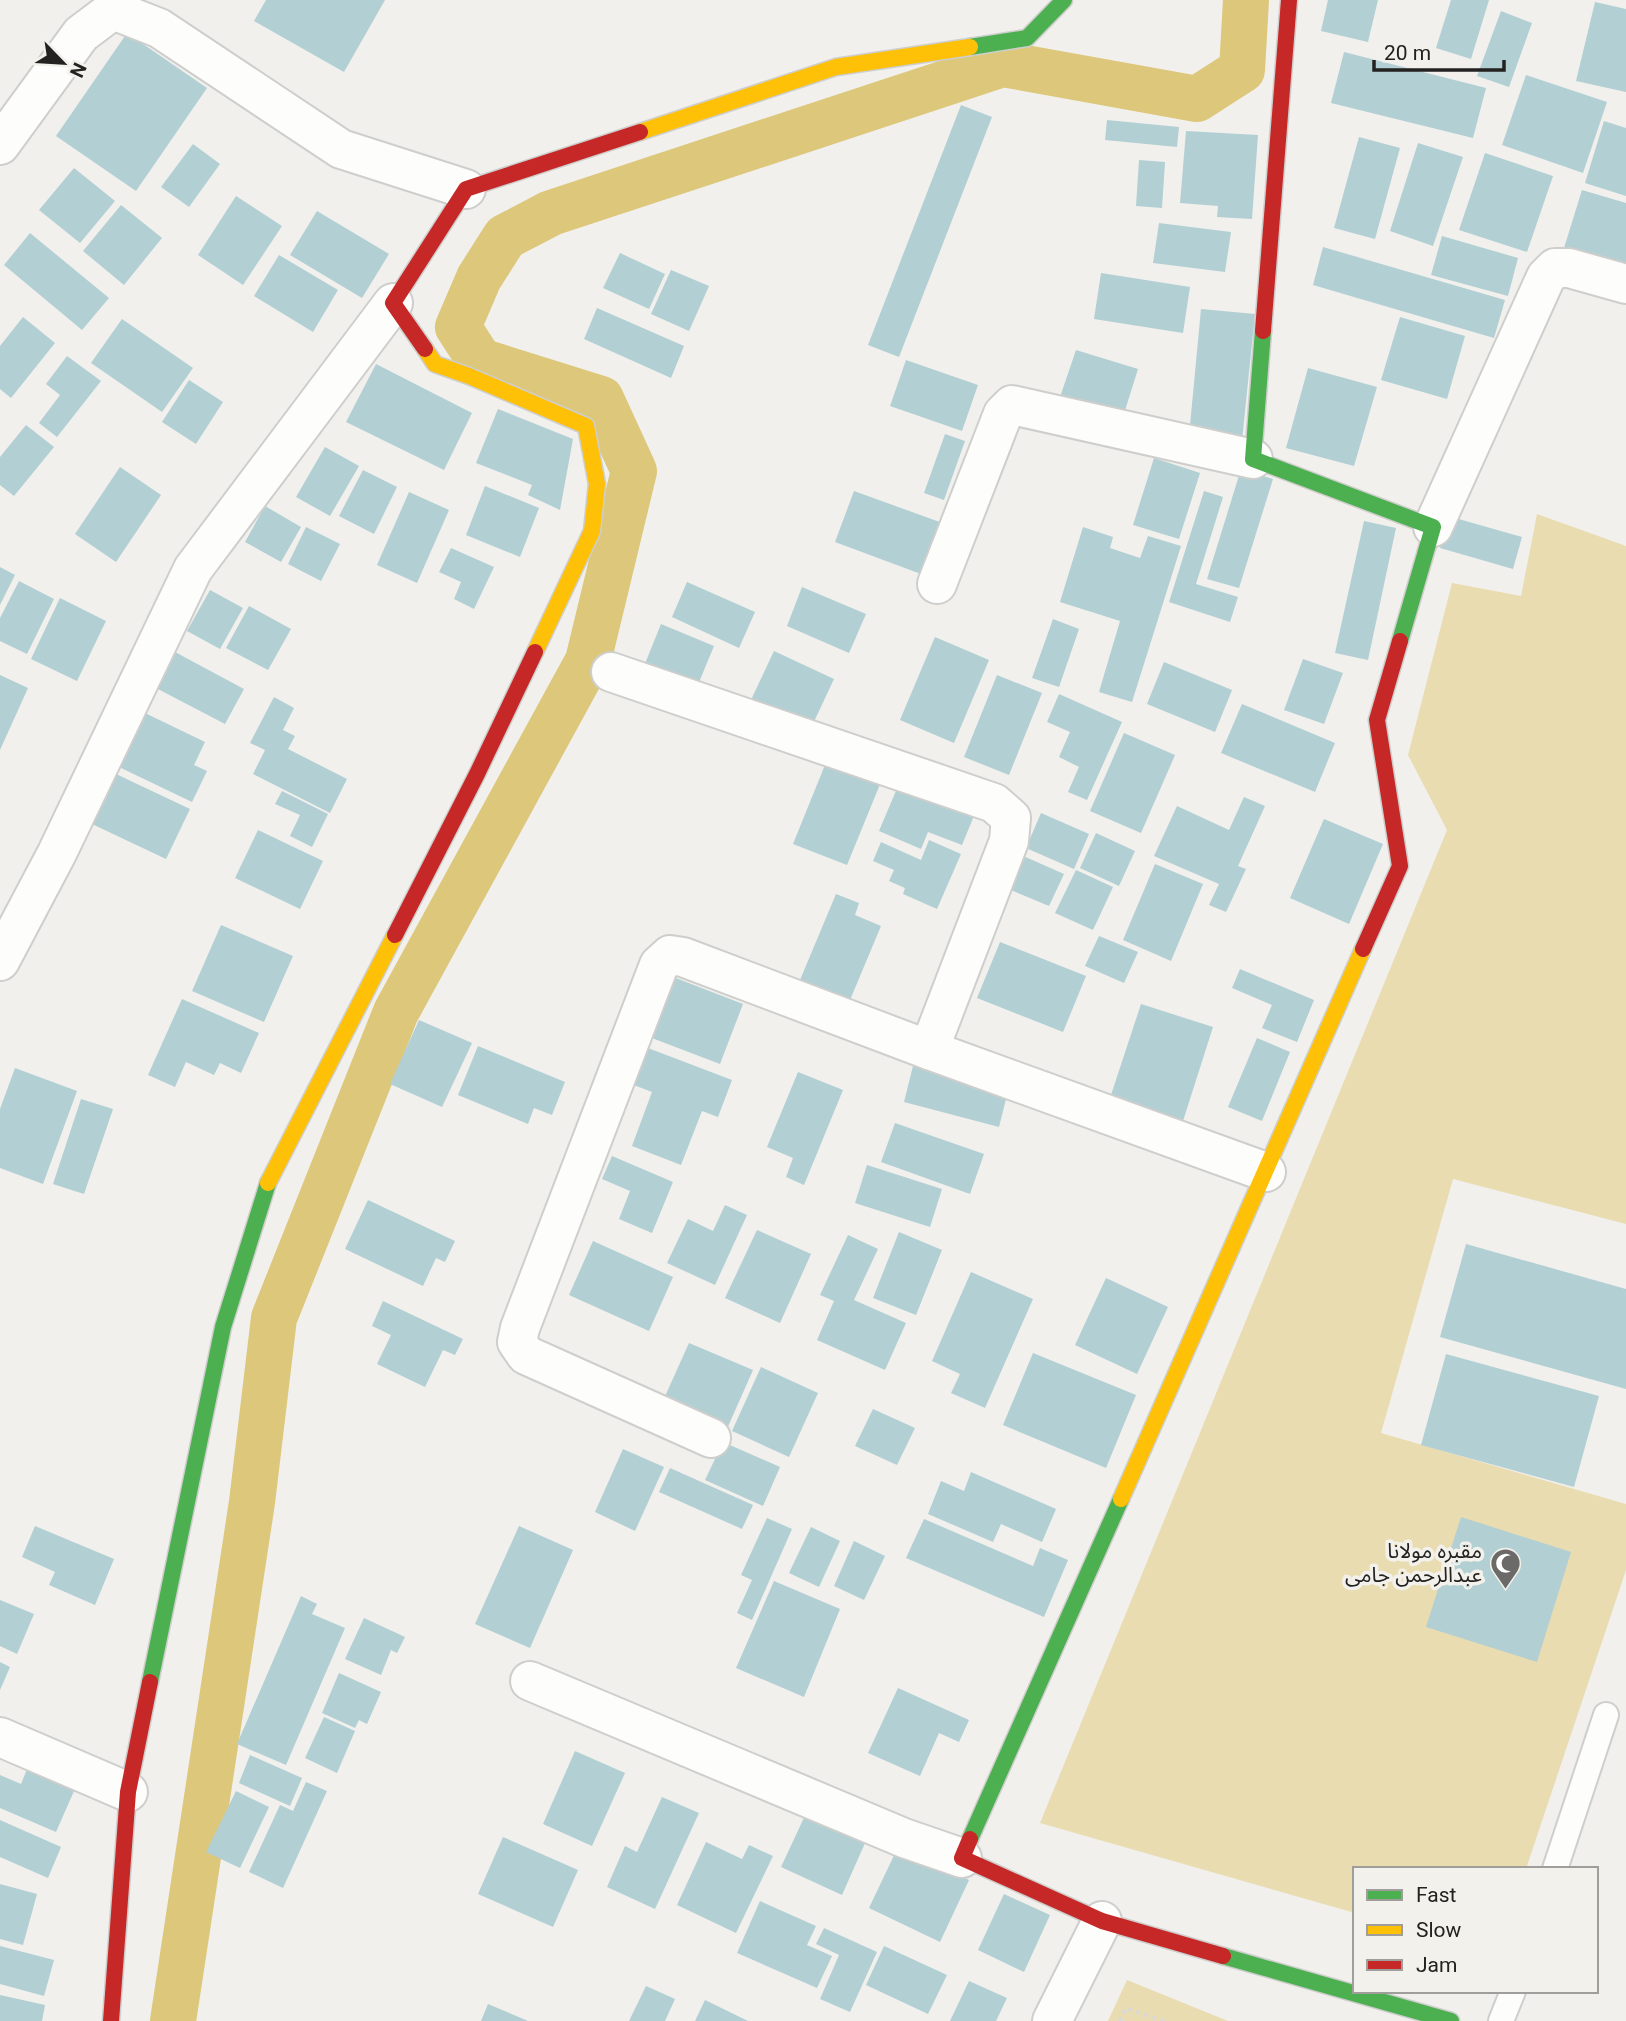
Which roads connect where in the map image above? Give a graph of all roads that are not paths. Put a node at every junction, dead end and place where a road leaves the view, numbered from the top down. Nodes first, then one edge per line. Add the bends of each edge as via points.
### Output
1 (1064, 0) edge
2 (1289, 0) edge
3 (0, 145) edge
4 (466, 189) junction
5 (1626, 284) edge
6 (393, 303) junction
7 (1253, 459) junction
8 (1433, 527) junction
9 (937, 584) dead end
10 (611, 672) dead end
11 (0, 961) edge
12 (929, 1050) junction
13 (1265, 1172) junction
14 (711, 1438) dead end
15 (530, 1681) dead end
16 (1606, 1715) dead end
17 (0, 1737) edge
18 (128, 1792) junction
19 (962, 1858) junction
20 (1556, 1867) edge
21 (1102, 1921) junction
22 (1353, 1993) edge
23 (1353, 1993) edge
24 (1512, 1993) edge
25 (111, 2021) edge
26 (1052, 2021) edge
27 (1451, 2021) edge
28 (1501, 2021) edge

1 - 4 street via 1027,38 836,67
2 - 7 street
3 - 4 street via 81,34 113,10 159,28 341,149
4 - 6 street
5 - 8 street via 1569,268 1555,268 1546,277
6 - 11 street via 193,569
6 - 18 street via 435,364 586,426 597,484 592,531 477,774 270,1177 223,1326
7 - 8 street
7 - 9 street via 1012,405 1003,414
8 - 13 street via 1377,720 1400,866
10 - 12 street via 994,803 1011,818 1009,841
12 - 13 street
12 - 14 street via 683,957 670,955 659,965 517,1342 526,1355
13 - 19 street
15 - 19 street
16 - 20 lane
17 - 18 street
18 - 25 street
19 - 21 street
21 - 23 street
21 - 26 street
22 - 27 street
24 - 28 lane

